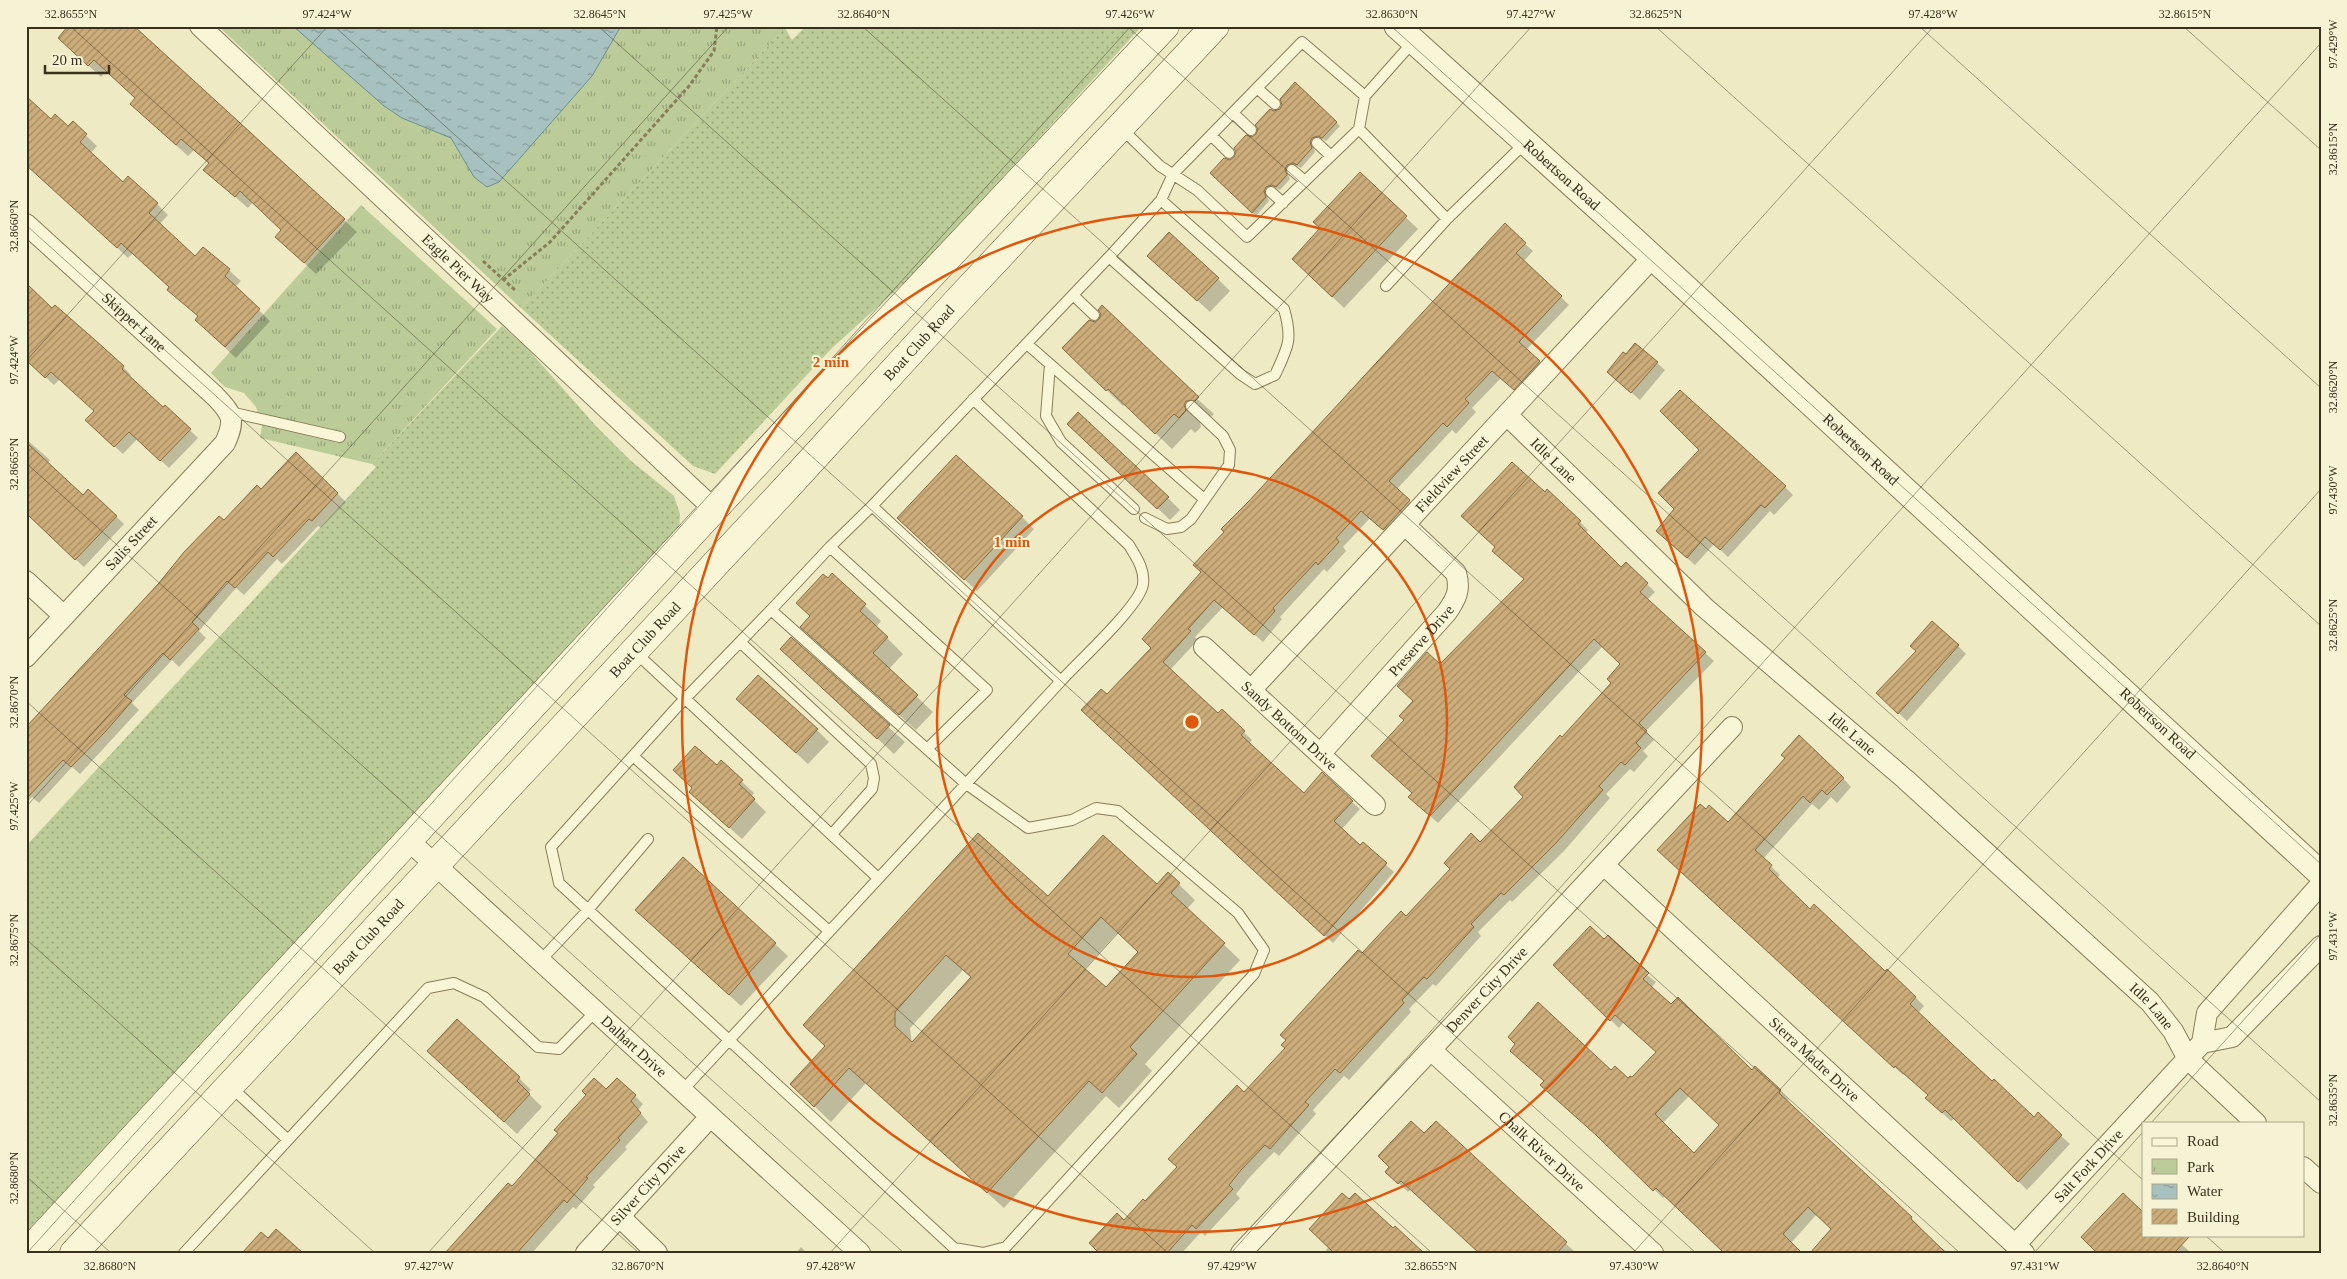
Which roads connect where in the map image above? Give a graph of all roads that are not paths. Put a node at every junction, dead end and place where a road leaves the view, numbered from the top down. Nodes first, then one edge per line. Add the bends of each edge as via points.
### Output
1 (200, 26) edge
2 (1165, 26) edge
3 (1215, 26) edge
4 (1405, 34) edge
5 (1257, 88) junction
6 (1365, 96) junction
7 (1275, 104) dead end
8 (1233, 113) junction
9 (1120, 128) junction
10 (1359, 129) junction
11 (1250, 130) dead end
12 (1211, 135) junction
13 (1526, 142) junction
14 (1317, 143) dead end
15 (1229, 153) dead end
16 (1331, 156) junction
17 (1292, 170) dead end
18 (1173, 174) junction
19 (1305, 181) junction
20 (1271, 192) dead end
21 (1161, 200) junction
22 (1283, 203) junction
23 (1447, 219) junction
24 (26, 224) edge
25 (1653, 257) junction
26 (1109, 258) junction
27 (1386, 286) dead end
28 (1073, 295) junction
29 (1094, 315) dead end
30 (1027, 344) junction
31 (1050, 364) junction
32 (973, 399) junction
33 (1191, 406) dead end
34 (1507, 415) junction
35 (231, 419) junction
36 (340, 437) dead end
37 (1204, 499) junction
38 (872, 506) junction
39 (1134, 508) dead end
40 (715, 510) junction
41 (1145, 518) dead end
42 (1405, 525) junction
43 (830, 547) junction
44 (26, 581) edge
45 (771, 610) junction
46 (64, 616) junction
47 (740, 642) junction
48 (1204, 646) dead end
49 (633, 650) junction
50 (26, 657) edge
51 (1061, 680) junction
52 (1252, 690) junction
53 (686, 698) junction
54 (1732, 727) dead end
55 (928, 749) junction
56 (1320, 754) junction
57 (633, 756) junction
58 (965, 783) junction
59 (1375, 805) dead end
60 (832, 834) junction
61 (648, 839) dead end
62 (408, 840) junction
63 (434, 864) junction
64 (1605, 866) junction
65 (2321, 874) edge
66 (878, 878) junction
67 (2321, 884) edge
68 (587, 911) junction
69 (829, 931) junction
70 (2321, 946) edge
71 (539, 962) junction
72 (595, 1012) junction
73 (729, 1040) junction
74 (2202, 1043) junction
75 (1431, 1050) junction
76 (2188, 1059) junction
77 (230, 1086) junction
78 (682, 1091) junction
79 (710, 1117) junction
80 (2255, 1122) edge
81 (288, 1140) junction
82 (2304, 1168) edge
83 (2321, 1183) edge
84 (620, 1217) junction
85 (1252, 1249) edge
86 (2019, 1249) edge
87 (27, 1253) edge
88 (74, 1253) edge
89 (184, 1253) edge
90 (586, 1253) edge
91 (658, 1253) edge
92 (860, 1253) edge
93 (983, 1253) edge
94 (1653, 1253) edge

1 - 40 street, Eagle Pier Way
2 - 40 main road
3 - 9 main road, Boat Club Road
4 - 6 lane
4 - 13 street, Robertson Road
5 - 6 lane via 1302,42
5 - 7 lane
5 - 8 lane
6 - 10 lane
8 - 11 lane
8 - 12 lane
9 - 18 lane
9 - 49 main road, Boat Club Road
10 - 16 lane
10 - 23 lane
12 - 15 lane
12 - 18 lane
13 - 23 lane
13 - 25 street, Robertson Road
14 - 16 lane
16 - 19 lane
17 - 19 lane
18 - 21 lane
18 - 22 lane via 1197,190 1247,237
19 - 22 lane
20 - 22 lane
21 - 26 lane
21 - 26 lane via 1284,309 1290,331 1287,348 1275,375 1255,384 1240,374
23 - 27 lane
24 - 35 street, Skipper Lane
25 - 34 street, Fieldview Street
25 - 65 street, Robertson Road
26 - 28 lane
28 - 29 lane
28 - 30 lane
30 - 31 lane
30 - 32 lane
31 - 37 lane
31 - 39 lane via 1046,416 1061,442
32 - 38 lane
32 - 51 lane via 1129,545 1142,567 1143,585 1134,604
33 - 37 lane via 1223,436 1230,450 1229,465
34 - 42 street, Fieldview Street
34 - 76 street, Idle Lane via 1704,607 1906,779 2150,1002 2173,1030
35 - 36 lane
35 - 46 street, Salis Street via 225,442
37 - 41 lane via 1192,519 1181,528 1167,529
38 - 43 lane
38 - 51 lane
40 - 62 main road
42 - 52 street, Fieldview Street
42 - 56 street, Preserve Drive via 1456,573 1459,585 1456,599
43 - 45 lane
43 - 55 lane via 987,690
44 - 46 street
45 - 47 lane
45 - 55 lane
46 - 50 street, Salis Street
47 - 53 lane
47 - 60 lane via 871,764 872,789
48 - 52 street, Sandy Bottom Drive
49 - 53 lane
49 - 63 main road, Boat Club Road
51 - 58 lane
52 - 56 street, Sandy Bottom Drive
53 - 57 lane
53 - 60 lane
54 - 64 street, Denver City Drive
55 - 58 lane
56 - 59 street, Sandy Bottom Drive
57 - 68 lane via 551,847 559,883
57 - 69 lane
58 - 66 lane
58 - 93 lane via 1028,828 1072,820 1096,808 1118,810 1238,912 1264,950 1254,974 1006,1247
60 - 66 lane
61 - 68 lane
62 - 63 street, Dalhart Drive
62 - 87 main road
63 - 71 street, Dalhart Drive
63 - 77 main road, Boat Club Road
64 - 75 street, Denver City Drive
64 - 86 street, Sierra Madre Drive
66 - 69 lane
67 - 74 street via 2207,1014
68 - 71 lane
68 - 73 lane
69 - 73 lane
70 - 74 street via 2232,1037
71 - 72 street, Dalhart Drive
72 - 78 street, Dalhart Drive
72 - 81 lane via 559,1049 538,1047 484,997 454,983 428,988
73 - 78 lane
73 - 93 lane via 954,1248
74 - 76 street, Salt Fork Drive
75 - 85 street, Denver City Drive
75 - 94 street, Chalk River Drive
76 - 80 street, Idle Lane
76 - 86 street, Salt Fork Drive
77 - 81 lane
77 - 88 main road, Boat Club Road
78 - 79 street, Dalhart Drive
79 - 84 street, Silver City Drive
79 - 92 street, Dalhart Drive
81 - 89 lane
82 - 83 street
84 - 90 street, Silver City Drive
84 - 91 street

